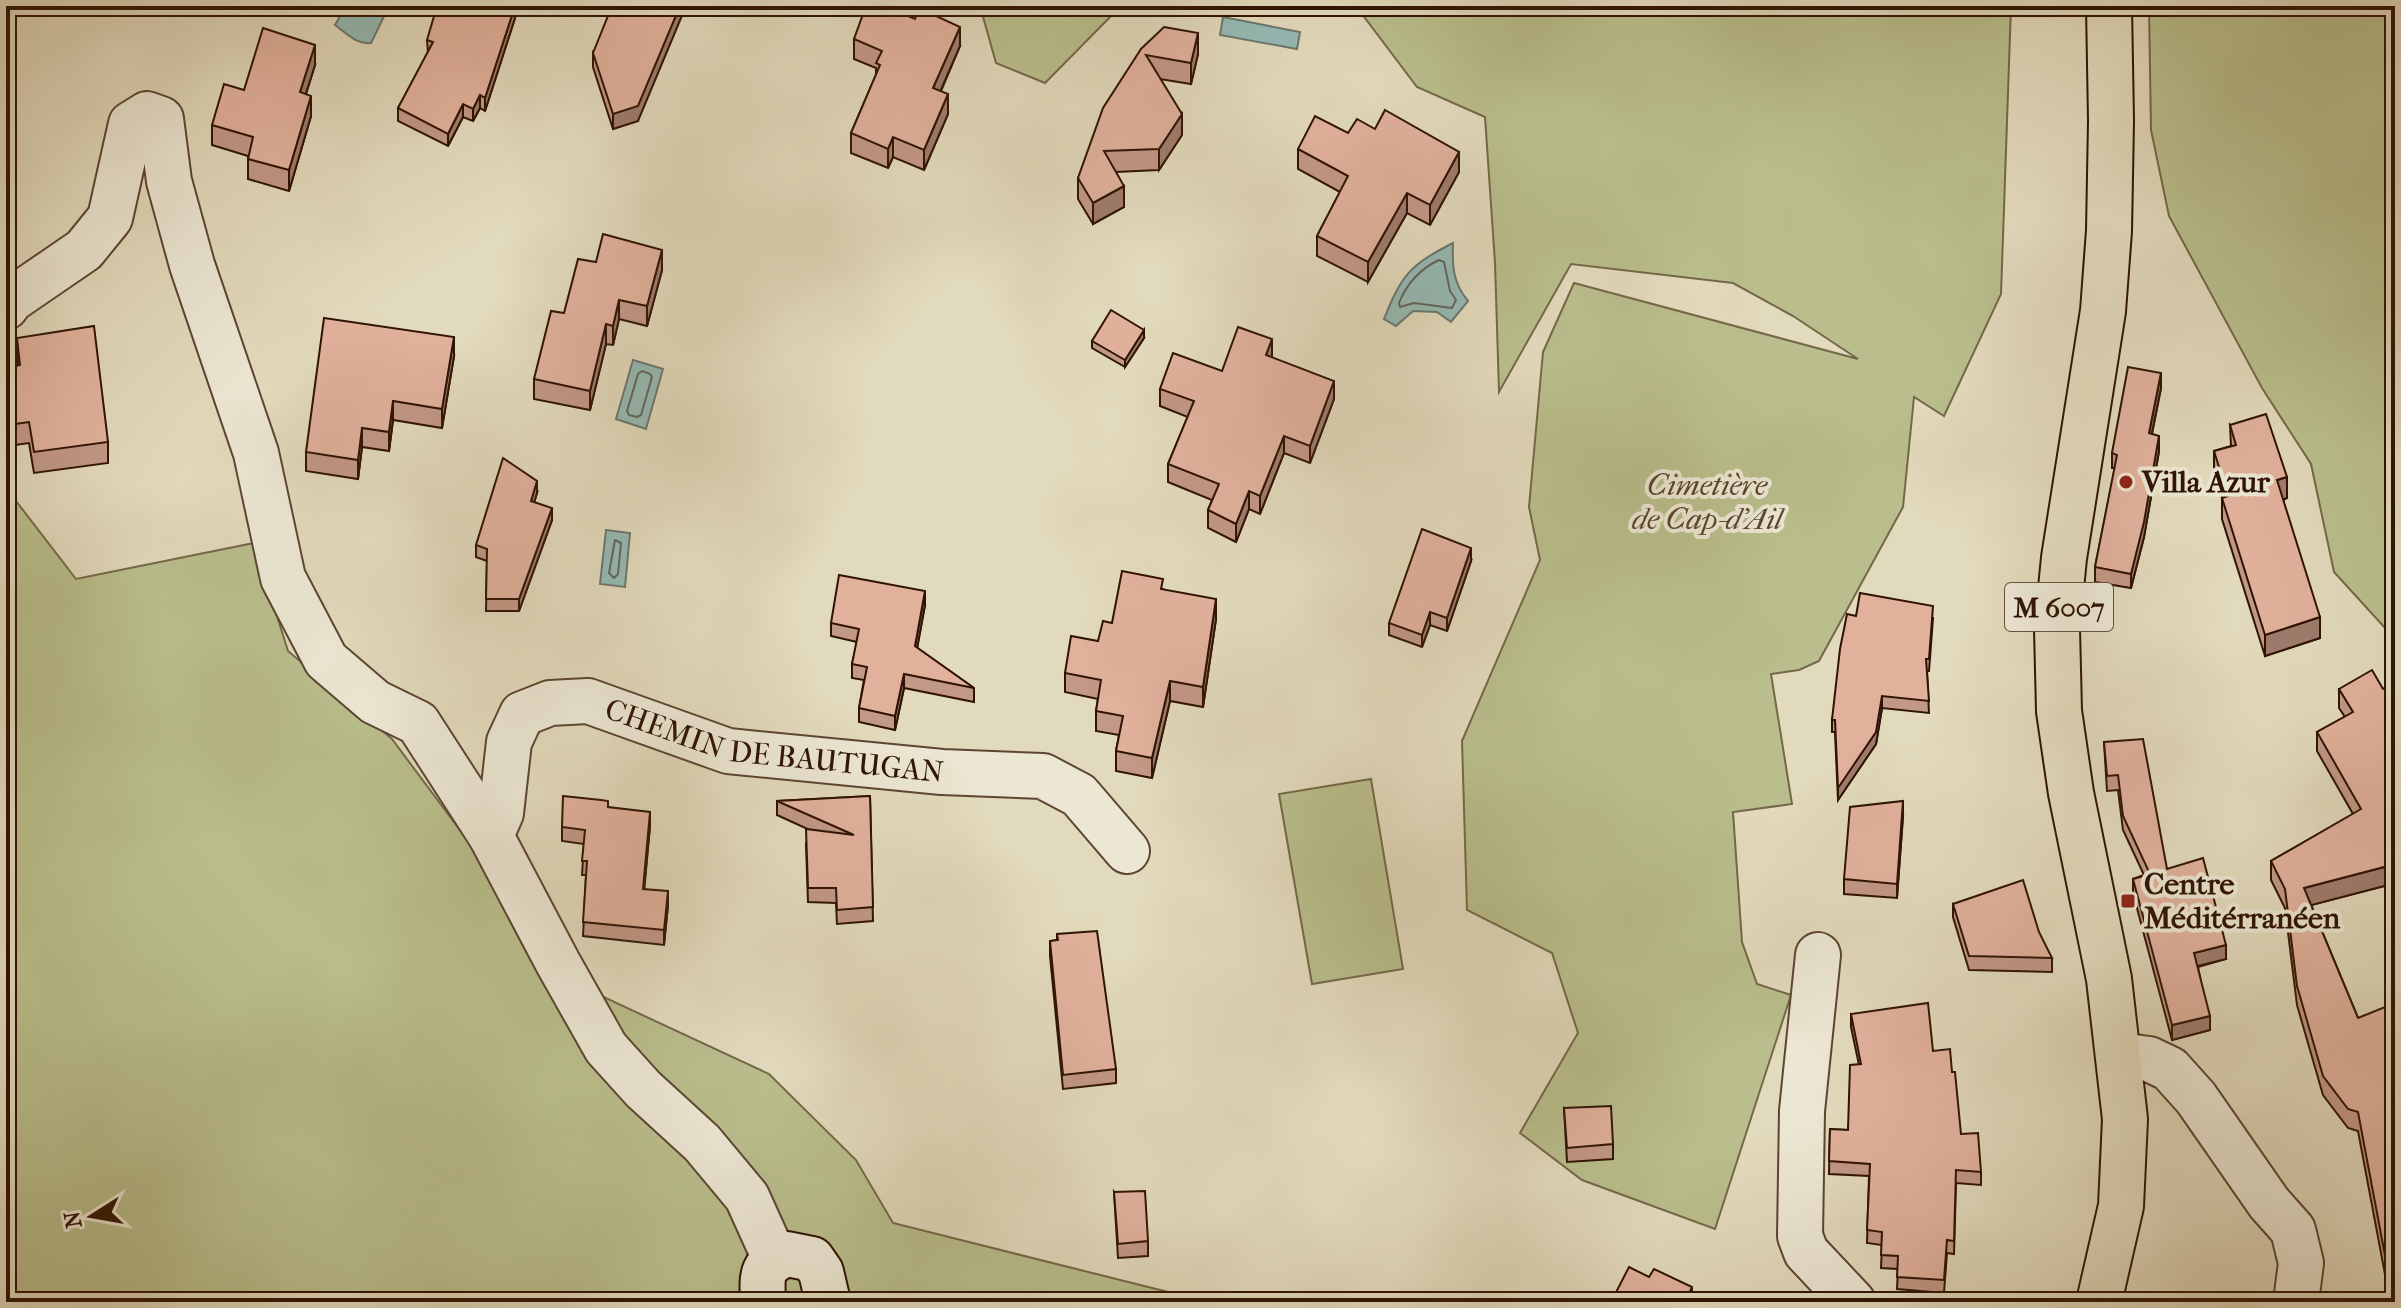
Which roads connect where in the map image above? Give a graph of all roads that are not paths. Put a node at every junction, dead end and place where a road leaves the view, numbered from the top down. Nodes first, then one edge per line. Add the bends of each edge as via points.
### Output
1 (2109, 6) edge
2 (6, 307) edge
3 (491, 836) junction
4 (1127, 851) dead end
5 (1818, 955) dead end
6 (2119, 1055) junction
7 (775, 1259) junction
8 (763, 1302) edge
9 (828, 1302) edge
10 (1853, 1302) edge
11 (2099, 1302) edge
12 (2296, 1302) edge

1 - 6 main road, M 6007 via 2104,295 2057,629 2059,711
2 - 3 street via 84,250 110,218 131,124 147,114 161,119 169,181 256,453 283,578 326,660 375,702 418,723
3 - 4 street, CHEMIN DE BAUTUGAN via 501,813 509,742 522,714 550,703 588,701 728,751 942,772 1043,776 1079,795
3 - 7 street via 606,1048 702,1143 747,1197
5 - 10 street via 1802,1111 1800,1236 1806,1252
6 - 11 main road, M 6007 via 2125,1119 2121,1206
6 - 12 street via 2149,1059 2170,1069 2293,1230 2301,1263
7 - 8 street via 762,1276
7 - 9 street via 787,1254 812,1259

